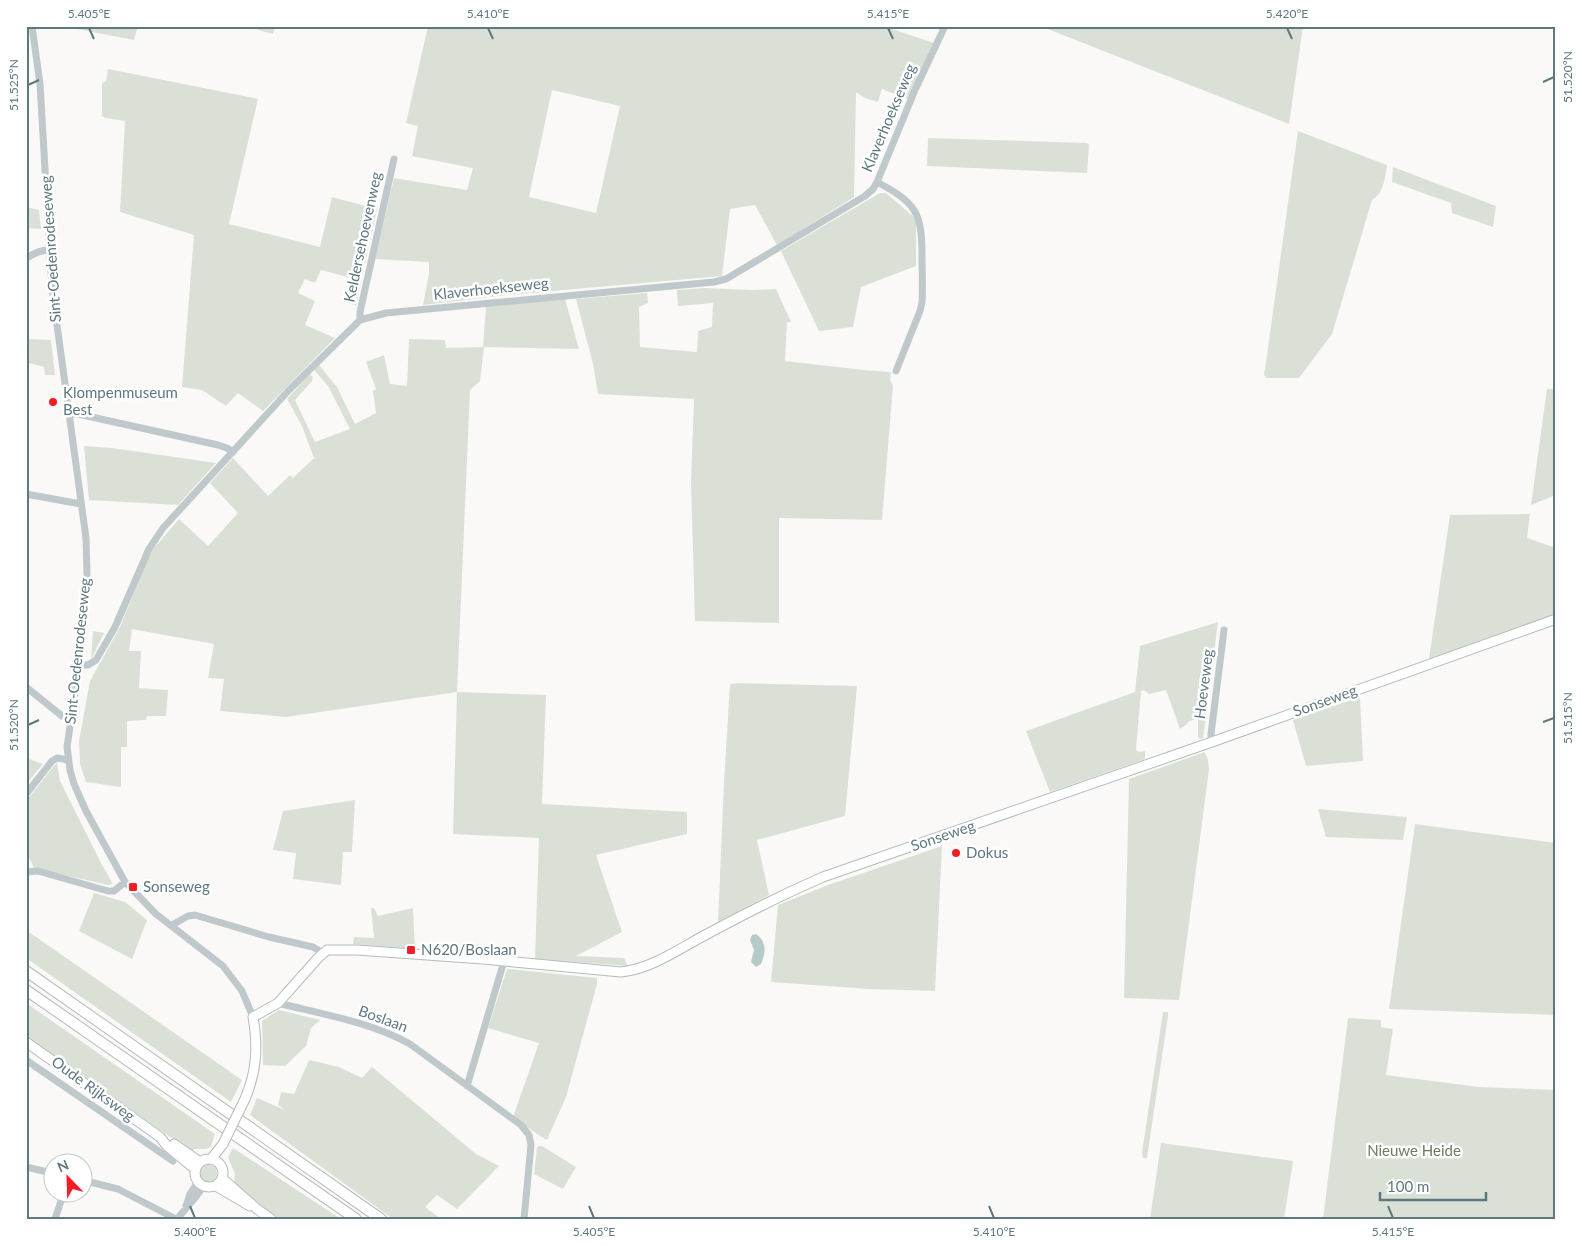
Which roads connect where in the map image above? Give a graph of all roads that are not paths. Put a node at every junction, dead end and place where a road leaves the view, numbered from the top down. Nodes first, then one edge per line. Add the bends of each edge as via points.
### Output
1 (32, 26) edge
2 (945, 26) edge
3 (394, 160) dead end
4 (877, 182) junction
5 (50, 249) junction
6 (26, 258) edge
7 (360, 320) junction
8 (896, 371) dead end
9 (69, 414) junction
10 (233, 452) junction
11 (26, 494) edge
12 (82, 504) junction
13 (1556, 619) edge
14 (1224, 630) dead end
15 (80, 665) junction
16 (26, 687) edge
17 (71, 718) junction
18 (1212, 742) junction
19 (68, 760) junction
20 (26, 794) edge
21 (26, 872) edge
22 (125, 882) junction
23 (172, 925) junction
24 (323, 953) junction
25 (504, 961) junction
26 (26, 971) edge
27 (26, 990) edge
28 (278, 1003) junction
29 (253, 1017) junction
30 (26, 1042) edge
31 (26, 1060) edge
32 (467, 1086) junction
33 (149, 1129) junction
34 (142, 1140) junction
35 (173, 1161) dead end
36 (214, 1161) junction
37 (197, 1166) junction
38 (26, 1167) edge
39 (42, 1171) edge
40 (222, 1178) junction
41 (92, 1182) edge
42 (200, 1184) junction
43 (216, 1186) junction
44 (61, 1202) edge
45 (257, 1209) junction
46 (55, 1219) edge
47 (177, 1219) edge
48 (271, 1219) edge
49 (356, 1219) edge
50 (381, 1219) edge
51 (524, 1219) edge

1 - 5 street, Sint-Oedenrodeseweg via 40,84
2 - 4 street, Klaverhoekseweg
3 - 7 street, Keldersehoevenweg
4 - 7 street, Klaverhoekseweg via 865,196 721,281 386,313
4 - 8 street via 912,207 922,233 922,302
5 - 6 street
5 - 9 street, Sint-Oedenrodeseweg
7 - 10 street, Klaverhoekseweg
9 - 10 street via 218,445
9 - 12 street, Sint-Oedenrodeseweg
10 - 15 street, Klaverhoekseweg via 154,540 115,627 96,660
11 - 12 street
12 - 15 street, Sint-Oedenrodeseweg via 87,575
13 - 18 main road, Sonseweg
14 - 18 street, Hoeveweg
15 - 17 street, Sint-Oedenrodeseweg
16 - 17 street via 62,716
17 - 19 street, Sint-Oedenrodeseweg
18 - 25 main road, Sonseweg via 823,878 772,899 643,968 621,972
19 - 20 street via 57,758 52,761
19 - 22 street, Sint-Oedenrodeseweg via 86,811
21 - 22 street via 38,871 114,891
22 - 23 street, Sint-Oedenrodeseweg via 143,902
23 - 24 street, Sonseweg via 194,915 312,947
23 - 29 street, Sint-Oedenrodeseweg via 222,966 242,990
24 - 25 main road, Sonseweg via 332,949
24 - 28 main road
25 - 32 street
26 - 50 highway
27 - 49 highway
28 - 29 main road
28 - 32 street, Boslaan via 398,1037
29 - 36 main road, Sint-Oedenrodeseweg, bridge via 257,1058 250,1087
30 - 33 main road, Oude Rijksweg
31 - 34 street
32 - 51 street, Boslaan via 521,1125 528,1135 531,1145
33 - 34 street
33 - 37 main road, Oude Rijksweg via 171,1142
34 - 35 street
36 - 37 main road
36 - 40 main road via 222,1168
37 - 42 main road via 195,1178
38 - 39 street
40 - 43 main road
40 - 45 main road
41 - 47 street via 118,1189
42 - 43 main road via 209,1188
42 - 47 street via 196,1198
43 - 45 main road
44 - 46 street
45 - 48 main road

